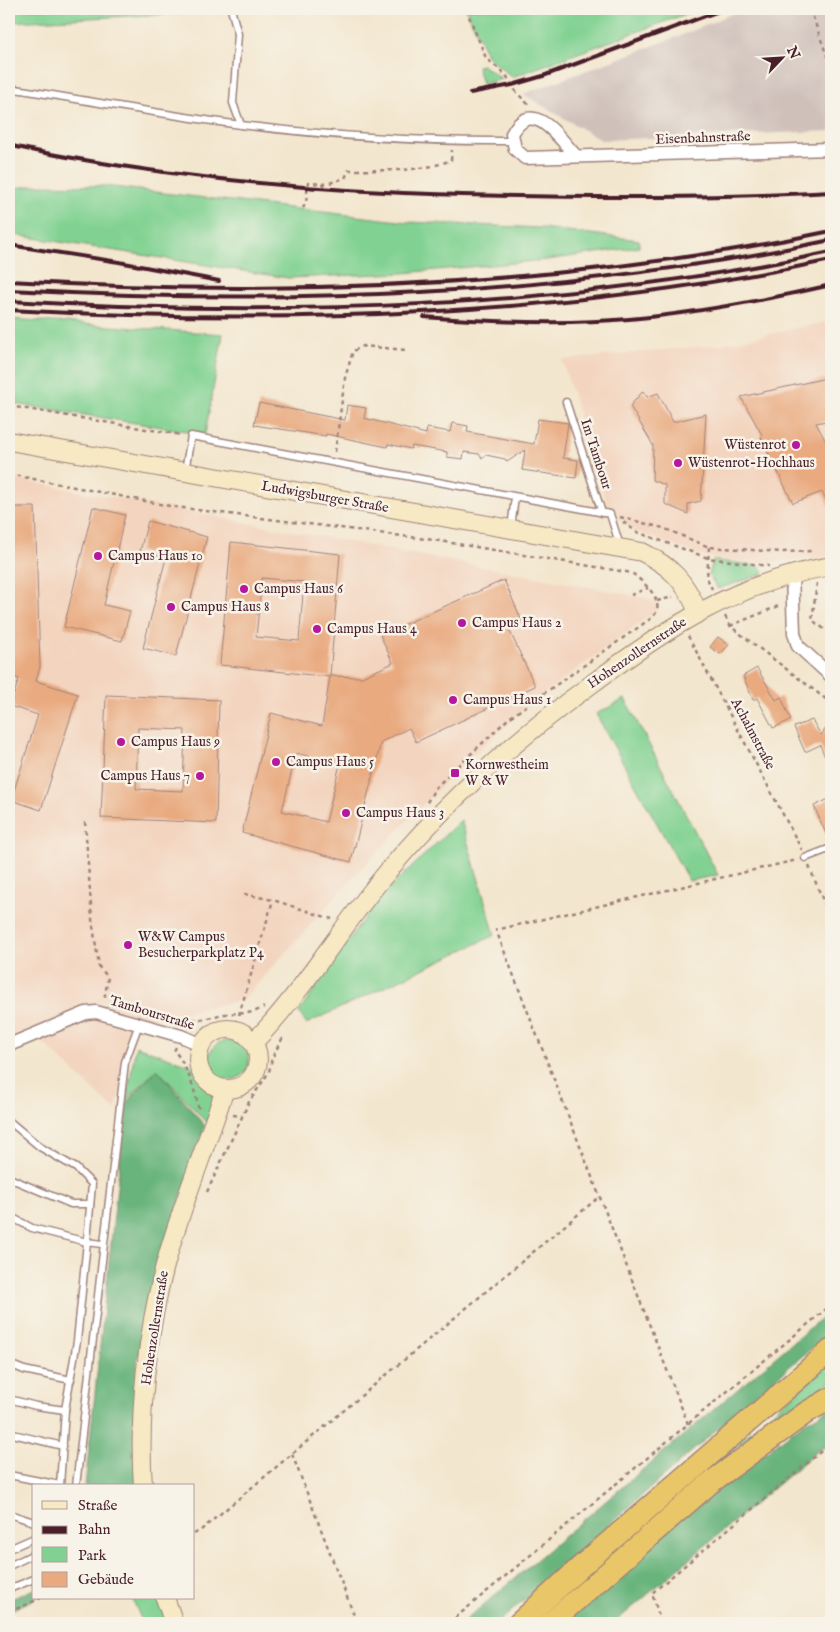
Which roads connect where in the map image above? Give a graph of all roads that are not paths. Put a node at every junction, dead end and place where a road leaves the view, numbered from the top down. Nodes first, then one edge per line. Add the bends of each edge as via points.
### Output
1 (231, 9) edge
2 (9, 88) edge
3 (241, 125) junction
4 (513, 141) junction
5 (831, 149) edge
6 (576, 156) junction
7 (566, 402) dead end
8 (9, 441) edge
9 (184, 472) junction
10 (515, 497) junction
11 (602, 513) junction
12 (510, 530) junction
13 (620, 546) junction
14 (831, 566) edge
15 (802, 568) junction
16 (698, 612) junction
17 (831, 676) edge
18 (831, 848) edge
19 (805, 858) road end
20 (140, 1023) junction
21 (254, 1043) junction
22 (9, 1045) edge
23 (202, 1045) junction
24 (225, 1089) junction
25 (9, 1121) edge
26 (9, 1178) edge
27 (90, 1204) junction
28 (9, 1216) edge
29 (87, 1242) junction
30 (102, 1244) junction
31 (831, 1350) edge
32 (9, 1364) edge
33 (71, 1380) junction
34 (831, 1398) edge
35 (9, 1399) edge
36 (65, 1410) junction
37 (9, 1433) edge
38 (63, 1446) junction
39 (9, 1475) edge
40 (55, 1484) edge
41 (60, 1484) edge
42 (76, 1484) edge
43 (143, 1484) edge
44 (9, 1514) edge
45 (32, 1521) edge
46 (32, 1539) edge
47 (9, 1549) edge
48 (32, 1555) edge
49 (9, 1566) edge
50 (32, 1580) edge
51 (9, 1588) edge
52 (166, 1600) edge
53 (174, 1623) edge
54 (519, 1623) edge
55 (550, 1623) edge

1 - 3 lane via 238,34 233,103
2 - 3 lane
3 - 4 lane via 387,138
4 - 6 street, Eisenbahnstraße via 515,149 525,158
4 - 6 street via 512,134 517,125 535,119 548,125
5 - 6 street, Eisenbahnstraße
7 - 11 lane, Im Tambour
8 - 9 main road, Ludwigsburger Straße
9 - 10 lane via 191,436
9 - 12 main road, Ludwigsburger Straße
10 - 11 lane
10 - 12 lane
11 - 13 lane via 610,514
12 - 13 main road, Ludwigsburger Straße
13 - 16 main road, Ludwigsburger Straße via 659,560 676,573
14 - 15 main road, Hohenzollernstraße
15 - 16 main road, Hohenzollernstraße
15 - 17 street via 794,601 794,633 798,646
16 - 21 main road, Hohenzollernstraße via 566,702 467,786 379,883 299,991
18 - 19 lane
20 - 22 street, Tambourstraße via 103,1013 86,1013
20 - 23 street, Tambourstraße
20 - 30 lane via 125,1062
21 - 23 main road via 242,1033 227,1029 217,1031
21 - 24 main road via 258,1061 251,1079 244,1085
23 - 24 main road via 199,1064 202,1073 208,1081
24 - 43 main road, Hohenzollernstraße via 165,1265 153,1324 142,1414
25 - 27 lane via 40,1147 76,1168 92,1184
26 - 27 lane via 71,1204
27 - 29 lane
28 - 29 lane via 32,1228
29 - 30 lane
29 - 33 lane
30 - 42 lane
31 - 54 highway
32 - 33 lane
33 - 36 lane
34 - 55 highway via 710,1483
35 - 36 lane
36 - 38 lane
37 - 38 lane
38 - 41 lane
39 - 40 lane
44 - 45 lane
46 - 47 lane
48 - 49 lane
50 - 51 lane
52 - 53 main road

